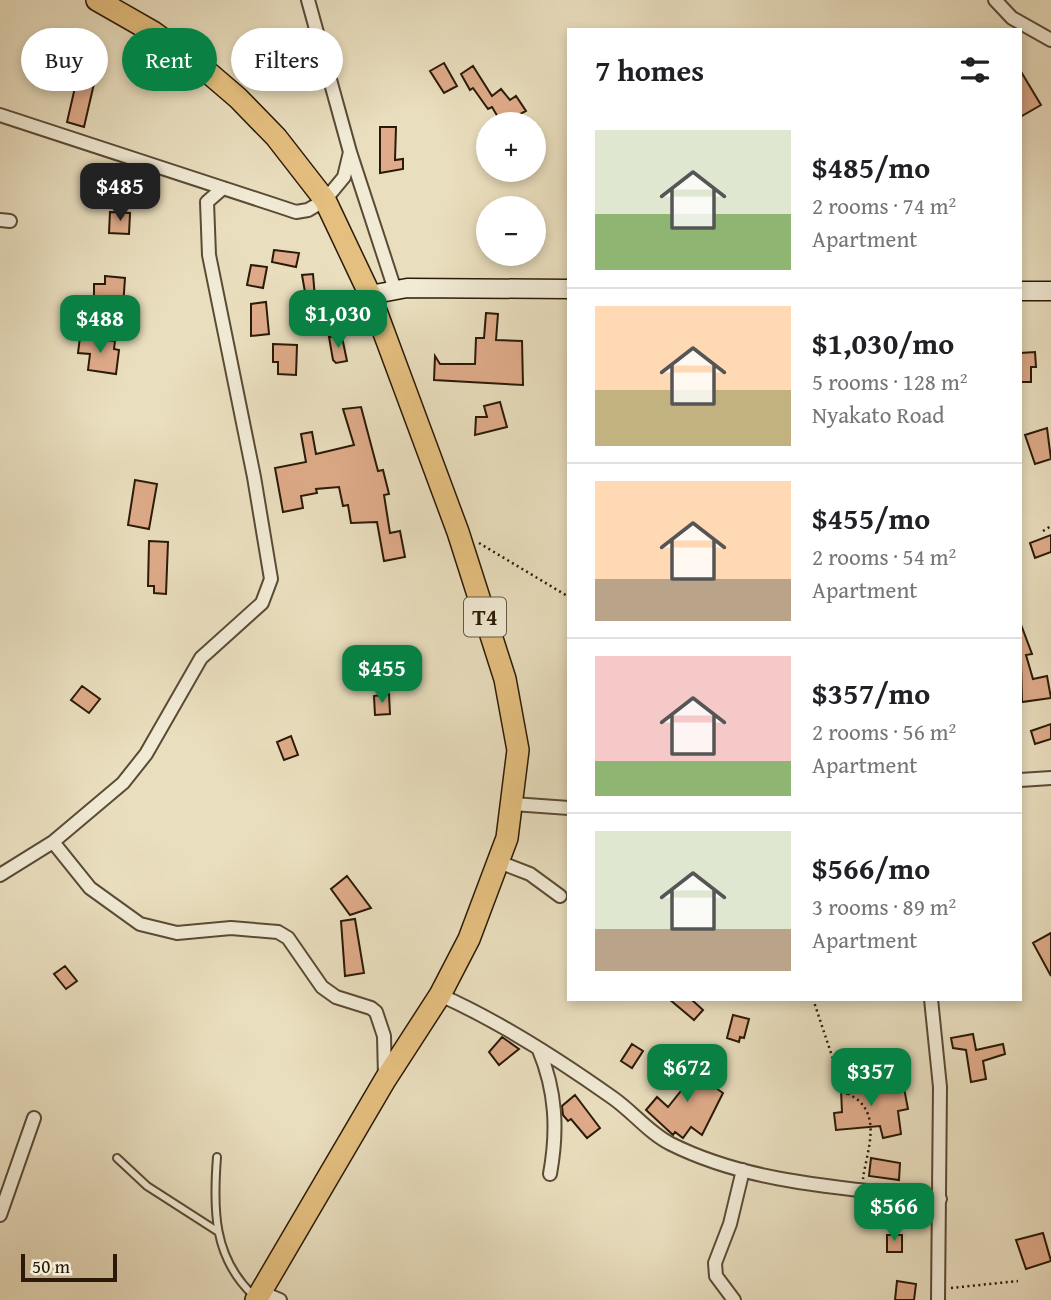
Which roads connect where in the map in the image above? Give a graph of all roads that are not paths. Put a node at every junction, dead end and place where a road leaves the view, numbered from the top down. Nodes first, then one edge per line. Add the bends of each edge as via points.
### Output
1 (97, 0) edge
2 (308, 0) edge
3 (995, 0) edge
4 (1051, 40) edge
5 (0, 115) edge
6 (350, 152) junction
7 (223, 188) junction
8 (325, 200) junction
9 (567, 289) edge
10 (395, 290) junction
11 (1022, 291) edge
12 (1051, 291) edge
13 (370, 295) junction
14 (1051, 778) edge
15 (1022, 780) edge
16 (513, 804) junction
17 (567, 808) edge
18 (53, 842) junction
19 (499, 862) junction
20 (0, 875) edge
21 (560, 896) dead end
22 (440, 995) junction
23 (930, 1001) edge
24 (538, 1049) junction
25 (385, 1080) junction
26 (34, 1118) dead end
27 (217, 1157) dead end
28 (117, 1158) dead end
29 (743, 1170) junction
30 (550, 1174) dead end
31 (940, 1199) junction
32 (0, 1215) edge
33 (218, 1231) junction
34 (938, 1295) edge
35 (263, 1298) edge
36 (734, 1300) edge

1 - 8 highway, T4 via 163,39 238,98 276,137
2 - 6 street
3 - 4 street via 1012,18
5 - 7 street
6 - 8 street via 344,177
6 - 10 street
7 - 8 street via 296,212
7 - 18 street via 207,202 209,255 271,579 262,603 201,658 146,754 123,783
8 - 13 highway, T4
9 - 10 street
10 - 13 street
11 - 12 street
13 - 16 highway, T4 via 458,532 505,679 518,750
14 - 15 street
16 - 17 street
16 - 19 highway, T4
18 - 20 street
18 - 25 street via 90,888 141,924 177,933 230,928 278,932 288,939 322,987 376,1012 384,1036
19 - 21 street via 530,874
19 - 22 highway, T4 via 469,939
22 - 24 street via 489,1017
22 - 25 highway, T4
23 - 31 street via 940,1087
24 - 29 street via 615,1100 670,1144
24 - 30 street via 554,1095
25 - 35 highway, T4
26 - 32 street
27 - 33 lane
28 - 33 lane via 147,1186
29 - 31 street
29 - 36 street via 715,1263 716,1276
31 - 34 street
33 - 35 lane via 228,1263 242,1284

